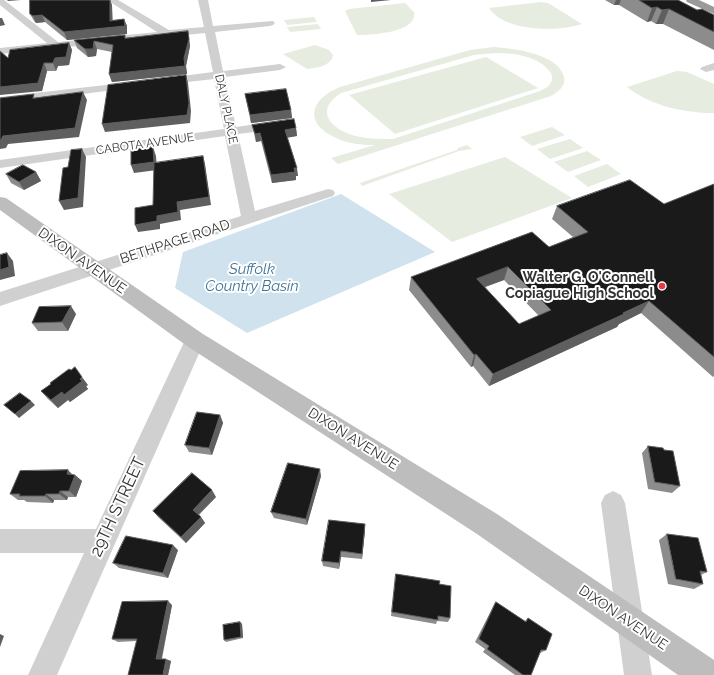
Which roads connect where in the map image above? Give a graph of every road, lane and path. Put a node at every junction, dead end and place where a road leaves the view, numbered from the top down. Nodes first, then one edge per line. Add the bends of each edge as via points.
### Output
1 (112, 0) edge
2 (203, 0) edge
3 (691, 0) edge
4 (0, 1) edge
5 (714, 10) edge
6 (12, 12) junction
7 (0, 13) edge
8 (270, 23) dead end
9 (210, 29) junction
10 (166, 33) junction
11 (56, 45) junction
12 (0, 51) edge
13 (280, 67) dead end
14 (219, 75) junction
15 (0, 101) edge
16 (290, 124) edge
17 (232, 132) junction
18 (0, 164) edge
19 (328, 193) dead end
20 (0, 202) edge
21 (249, 218) junction
22 (93, 270) junction
23 (0, 299) edge
24 (195, 340) junction
25 (613, 503) dead end
26 (0, 541) edge
27 (103, 541) junction
28 (630, 623) junction
29 (42, 675) edge
30 (638, 675) edge
31 (707, 675) edge

1 - 10 street
2 - 9 street, DALY PLACE
3 - 5 highway
4 - 6 street
6 - 7 street
6 - 11 street
8 - 9 street
9 - 10 street
9 - 14 street, DALY PLACE
10 - 11 street
11 - 12 street
13 - 14 street
14 - 15 street
14 - 17 street, DALY PLACE
16 - 17 street, CABOTA AVENUE
17 - 18 street, CABOTA AVENUE
17 - 21 street, DALY PLACE
19 - 21 street, BETHPAGE ROAD
20 - 22 main road, DIXON AVENUE
21 - 22 street, BETHPAGE ROAD
22 - 23 street, BETHPAGE ROAD
22 - 24 main road, DIXON AVENUE
24 - 27 street, 29TH STREET
24 - 28 main road, DIXON AVENUE via 488,524
25 - 28 street
26 - 27 street
27 - 29 street, 29TH STREET
28 - 30 street
28 - 31 main road, DIXON AVENUE

